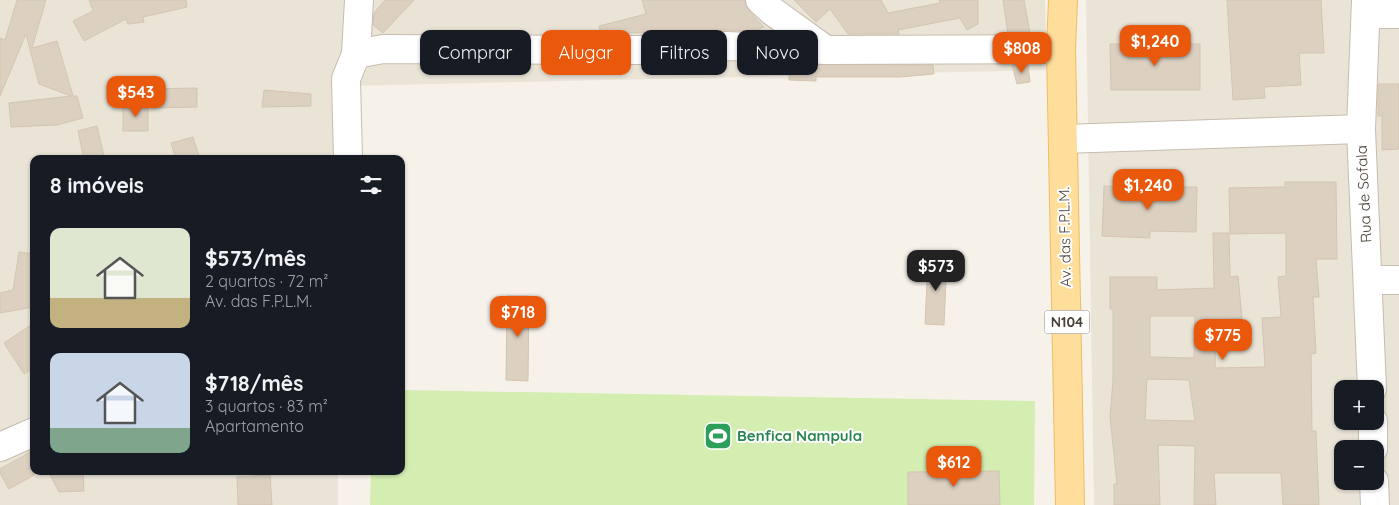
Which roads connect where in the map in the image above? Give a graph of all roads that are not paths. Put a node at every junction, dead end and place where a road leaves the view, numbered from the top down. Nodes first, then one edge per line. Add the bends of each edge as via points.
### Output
1 (359, 0) edge
2 (760, 0) edge
3 (1063, 0) edge
4 (1366, 7) edge
5 (1399, 14) edge
6 (1060, 49) junction
7 (826, 50) junction
8 (356, 54) junction
9 (1361, 129) junction
10 (1063, 140) junction
11 (348, 155) edge
12 (1368, 280) junction
13 (1399, 280) edge
14 (1372, 380) edge
15 (30, 434) edge
16 (0, 447) edge
17 (1374, 490) edge
18 (1070, 505) edge
19 (1375, 505) edge

1 - 8 street
2 - 7 street
3 - 6 main road, Av. das F.P.L.M. / N104
4 - 5 street
4 - 9 street, Rua de Sofala
6 - 7 street
6 - 10 main road, Av. das F.P.L.M. / N104
7 - 8 street via 726,46 630,50 383,49
8 - 11 street via 346,79
9 - 10 street
9 - 12 street, Rua de Sofala
10 - 18 main road, Av. das F.P.L.M. / N104
12 - 13 street
12 - 14 street, Rua de Sofala
15 - 16 street
17 - 19 street

